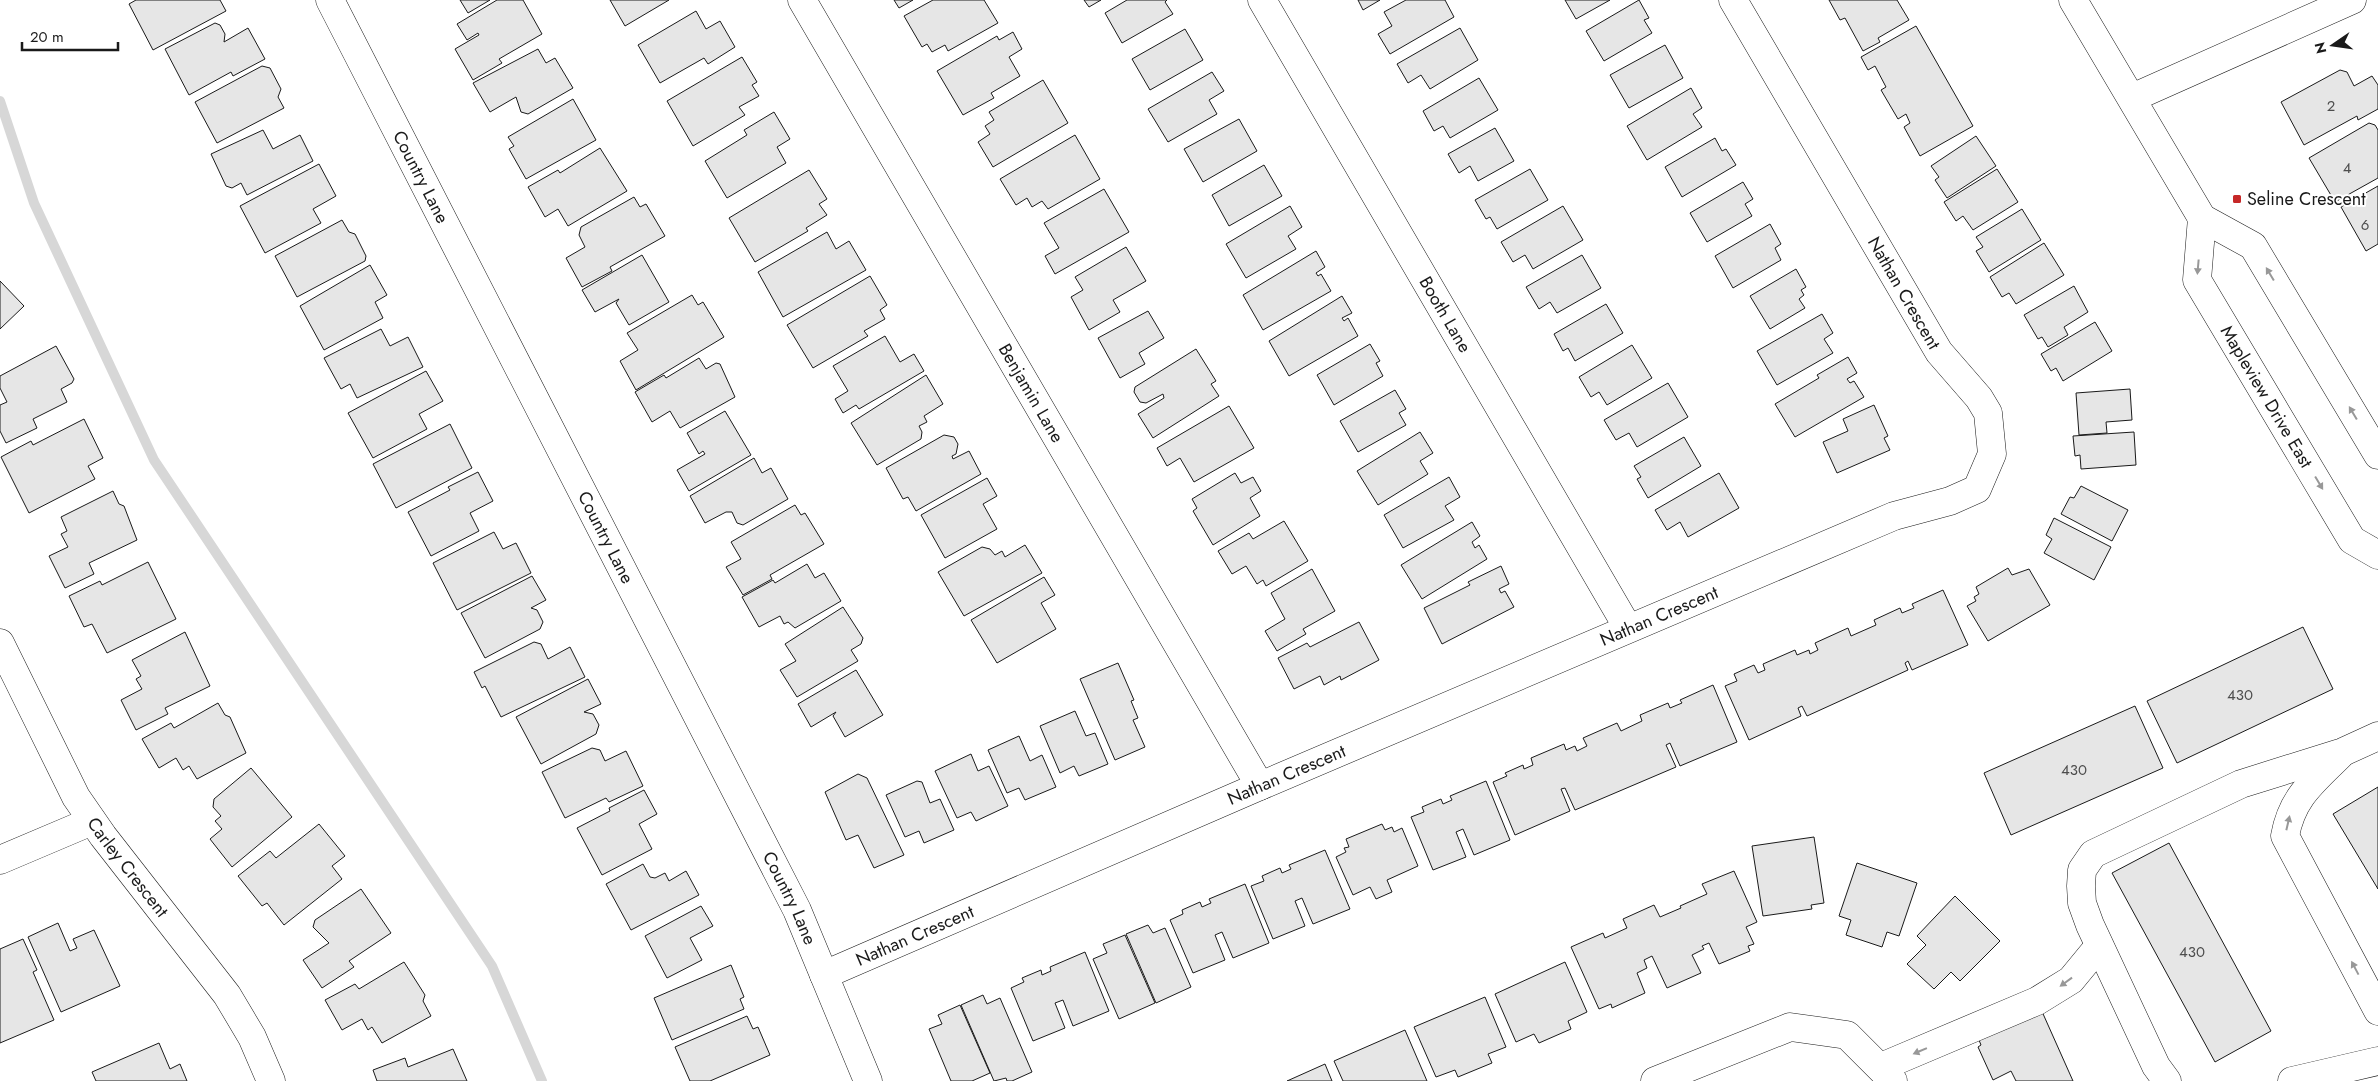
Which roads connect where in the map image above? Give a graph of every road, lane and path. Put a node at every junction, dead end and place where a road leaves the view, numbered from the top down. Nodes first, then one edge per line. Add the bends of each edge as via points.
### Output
1 (330, 0) edge
2 (802, 0) edge
3 (1262, 0) edge
4 (1733, 0) edge
5 (2073, 0) edge
6 (2352, 0) edge
7 (2132, 98) junction
8 (2202, 218) junction
9 (2378, 455) edge
10 (2378, 555) edge
11 (1628, 628) junction
12 (0, 643) edge
13 (2378, 736) edge
14 (2342, 752) junction
15 (1260, 786) junction
16 (92, 822) junction
17 (0, 860) edge
18 (2099, 946) junction
19 (824, 975) junction
20 (2378, 1011) edge
21 (2378, 1061) edge
22 (1887, 1074) edge
23 (271, 1081) edge
24 (868, 1081) edge
25 (1655, 1081) edge
26 (2167, 1081) edge
27 (2292, 1081) edge

1 - 19 street, Country Lane via 797,910
2 - 15 street, Benjamin Lane
3 - 11 street, Booth Lane
4 - 11 street, Nathan Crescent via 1939,352 1988,413 1992,454 1977,489 1950,502 1894,516
5 - 7 street
6 - 7 street
7 - 8 street
9 -> 8 street via 2253,246
8 -> 10 street, Mapleview Drive East via 2197,280 2352,540
11 - 15 street, Nathan Crescent
12 - 16 street, Carley Crescent via 67,780
13 - 14 street
14 - 18 street via 2241,784 2093,854 2082,870 2081,895
20 -> 14 street via 2285,836 2289,817 2300,795
15 - 19 street, Nathan Crescent
16 - 17 street
16 - 23 street, Carley Crescent via 227,995 252,1037
18 -> 22 street via 2071,980 2037,1001
18 - 26 street via 2156,1066
19 - 24 street, Country Lane
21 - 27 street
22 - 25 street via 1847,1035 1790,1027

